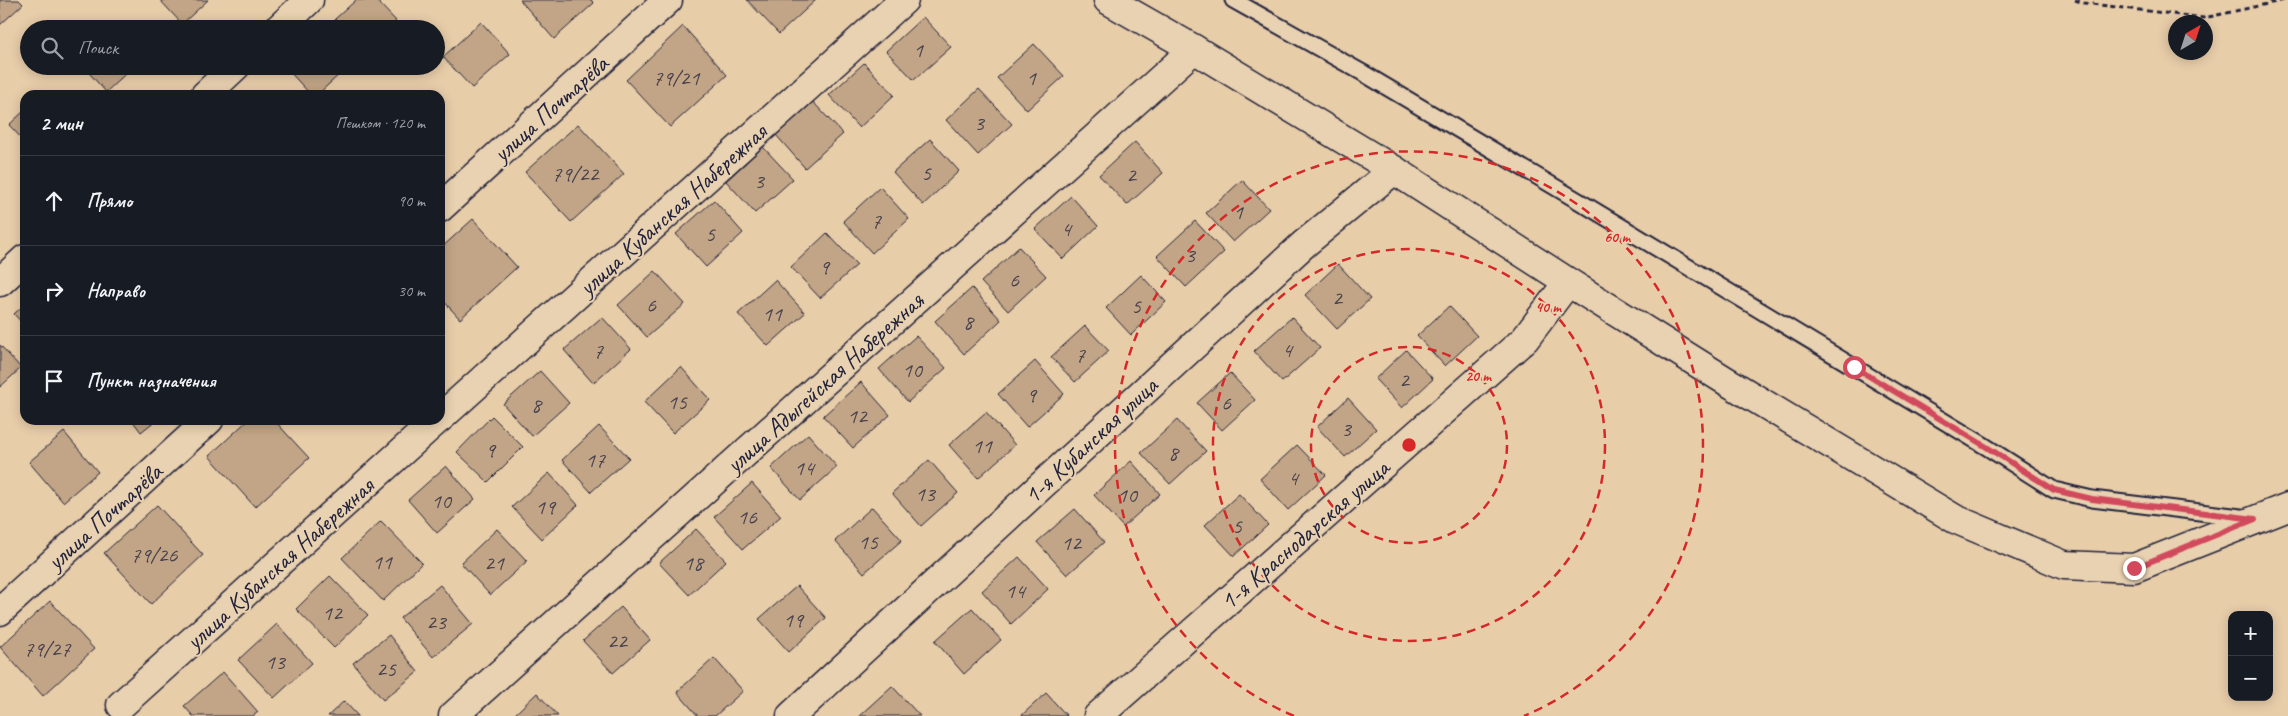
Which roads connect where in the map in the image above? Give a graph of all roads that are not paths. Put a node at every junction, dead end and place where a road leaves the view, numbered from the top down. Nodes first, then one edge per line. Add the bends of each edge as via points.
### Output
1 (309, 0) edge
2 (904, 0) edge
3 (1108, 0) edge
4 (1232, 0) edge
5 (664, 3) edge
6 (288, 20) edge
7 (1194, 49) junction
8 (226, 75) edge
9 (210, 90) edge
10 (1394, 170) junction
11 (445, 203) edge
12 (20, 264) edge
13 (0, 282) edge
14 (1568, 282) junction
15 (445, 414) edge
16 (204, 425) edge
17 (432, 425) edge
18 (2288, 507) edge
19 (2255, 519) junction
20 (0, 611) edge
21 (121, 705) dead end
22 (453, 716) edge
23 (791, 716) edge
24 (1098, 716) edge

1 - 6 street
2 - 15 street, улица Кубанская Набережная
3 - 7 street
4 - 19 lane via 1363,73 1592,209 2054,490 2092,499
5 - 11 street, улица Почтарёва
7 - 10 street
7 - 22 street, улица Адыгейская Набережная
8 - 9 street
10 - 14 street
10 - 23 street, 1-я Кубанская улица via 1304,244
12 - 13 street
14 - 19 street via 1955,519 2064,565 2134,568
14 - 24 street, 1-я Краснодарская улица via 1525,339
16 - 20 street, улица Почтарёва
17 - 21 street, улица Кубанская Набережная
18 - 19 street

